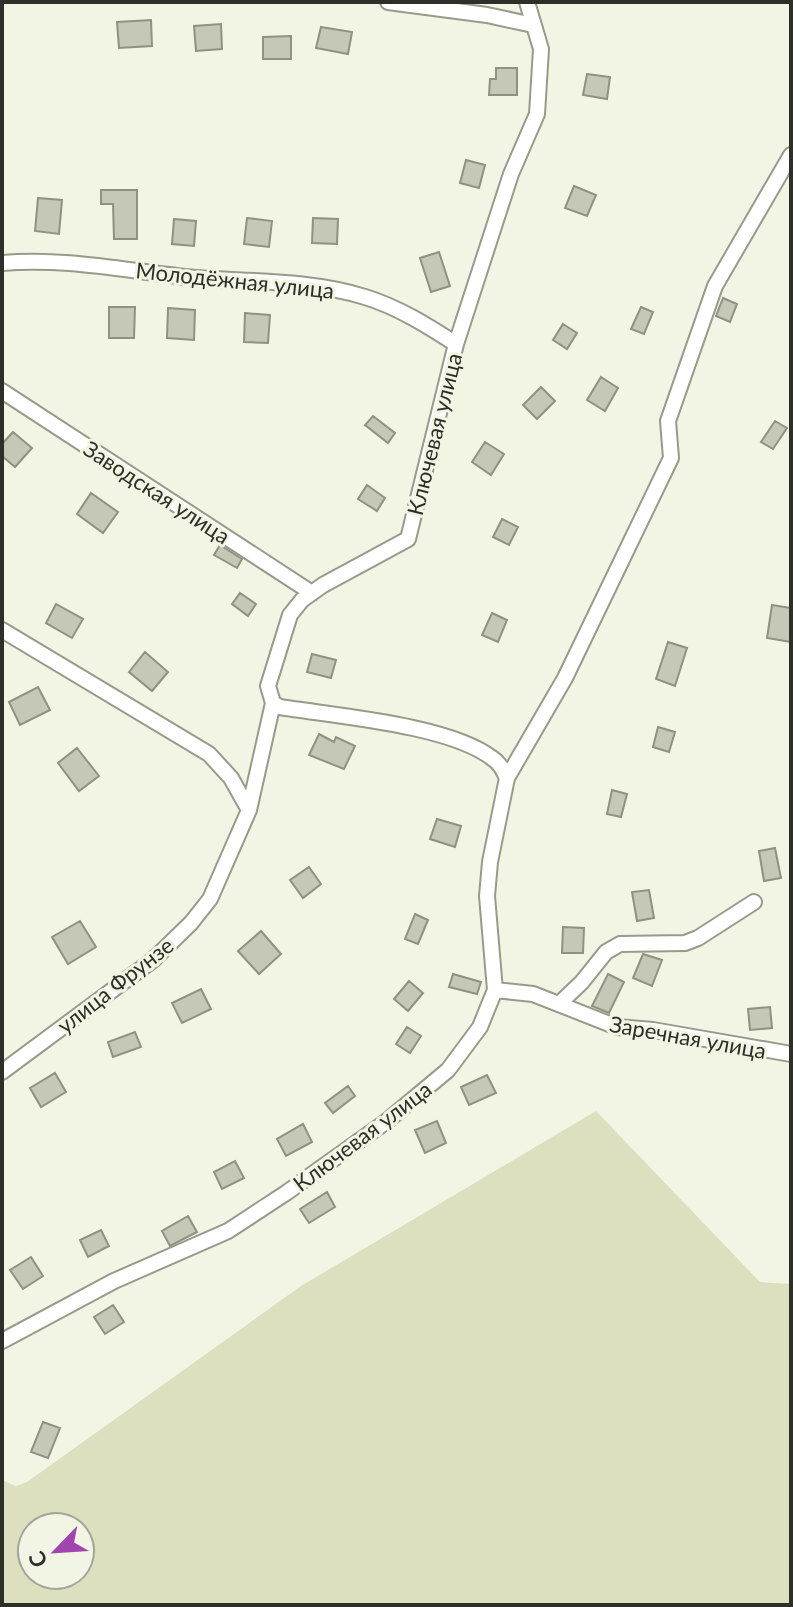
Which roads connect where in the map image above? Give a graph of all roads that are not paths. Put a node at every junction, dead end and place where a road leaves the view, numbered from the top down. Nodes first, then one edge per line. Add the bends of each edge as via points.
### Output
1 (388, 2) edge
2 (527, 2) edge
3 (533, 25) junction
4 (791, 155) edge
5 (2, 263) edge
6 (456, 344) junction
7 (2, 391) edge
8 (312, 593) junction
9 (2, 630) edge
10 (273, 703) junction
11 (507, 778) junction
12 (249, 810) junction
13 (754, 902) dead end
14 (495, 990) junction
15 (560, 1003) junction
16 (791, 1054) edge
17 (2, 1072) edge
18 (2, 1341) edge

1 - 3 street
2 - 3 street, Ключевая улица
3 - 6 street, Ключевая улица via 541,49 537,114 511,174
4 - 11 street, Ключевая улица via 715,286 668,421 671,458 565,678
5 - 6 street, Молодёжная улица via 68,263 323,287 397,309
6 - 8 street, Ключевая улица via 408,539
7 - 8 street, Заводская улица
8 - 10 street, Ключевая улица via 290,615 268,686
9 - 12 street via 209,754
10 - 11 street via 461,741 494,759
10 - 12 street, улица Фрунзе
11 - 14 street, Ключевая улица via 487,896
12 - 17 street, улица Фрунзе via 210,899 191,923 153,960
13 - 15 street via 685,943 620,944 606,952
14 - 15 street, Заречная улица
14 - 18 street, Ключевая улица via 480,1027 448,1070 340,1155 228,1231 114,1281
15 - 16 street, Заречная улица via 617,1027

